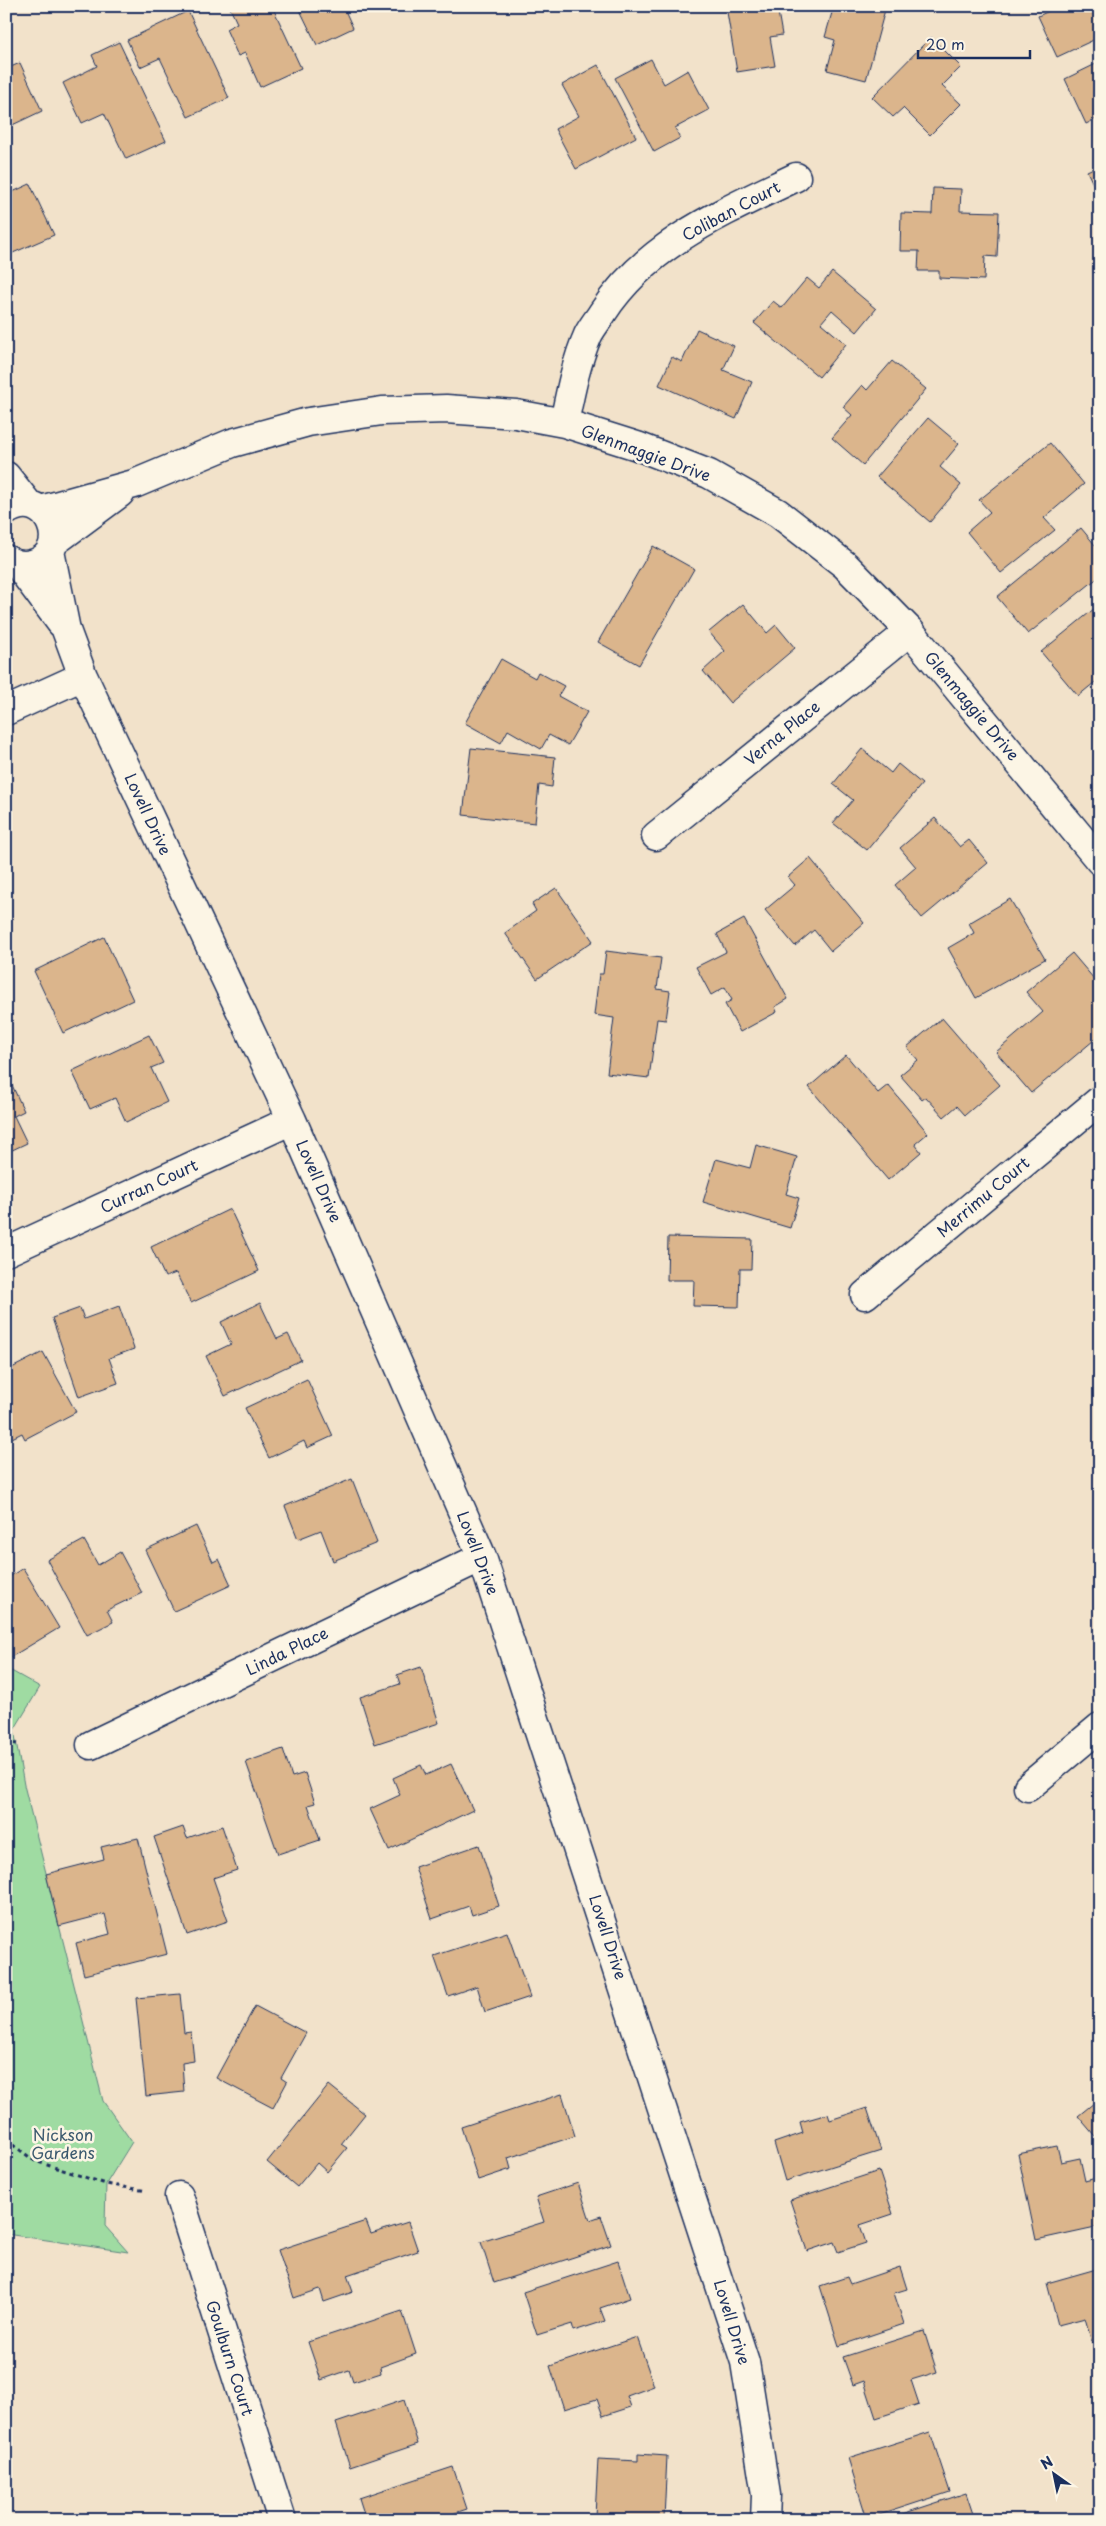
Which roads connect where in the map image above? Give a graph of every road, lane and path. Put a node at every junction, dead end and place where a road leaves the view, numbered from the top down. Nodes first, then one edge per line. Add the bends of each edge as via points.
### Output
1 (796, 177) dead end
2 (564, 423) junction
3 (6, 476) edge
4 (134, 484) junction
5 (25, 509) edge
6 (52, 546) junction
7 (12, 562) edge
8 (66, 630) junction
9 (910, 631) junction
10 (83, 676) junction
11 (6, 712) edge
12 (656, 836) dead end
13 (1100, 861) edge
14 (1100, 1100) edge
15 (292, 1120) junction
16 (6, 1252) edge
17 (866, 1295) dead end
18 (482, 1557) junction
19 (1100, 1728) edge
20 (6, 1742) edge
21 (17, 1744) dead end
22 (91, 1746) dead end
23 (1028, 1787) dead end
24 (6, 2140) edge
25 (179, 2196) joint
26 (769, 2512) edge
27 (282, 2520) edge

1 - 2 street, Coliban Court via 694,227 651,257 615,293 589,334
2 - 4 street, Glenmaggie Drive via 516,414 446,408 382,411 308,422 232,444
2 - 9 street, Glenmaggie Drive via 637,446 709,474 778,513 844,565
3 - 5 street
4 - 5 street, Glenmaggie Drive
4 - 6 street, Glenmaggie Drive
5 - 6 street, Lovell Drive via 52,524
6 - 7 street, Glenmaggie Drive via 36,562
6 - 8 street, Lovell Drive
7 - 8 street, Lovell Drive
8 - 10 street, Lovell Drive
9 - 12 street, Verna Place
9 - 13 street, Glenmaggie Drive
10 - 11 street
10 - 15 street, Lovell Drive
14 - 17 street, Merrimu Court
15 - 16 street, Curran Court
15 - 18 street, Lovell Drive
18 - 22 street, Linda Place
18 - 26 street, Lovell Drive via 745,2362
19 - 23 street
20 - 21 path
24 - 25 path via 35,2162 106,2184
25 - 27 street, Goulburn Court

